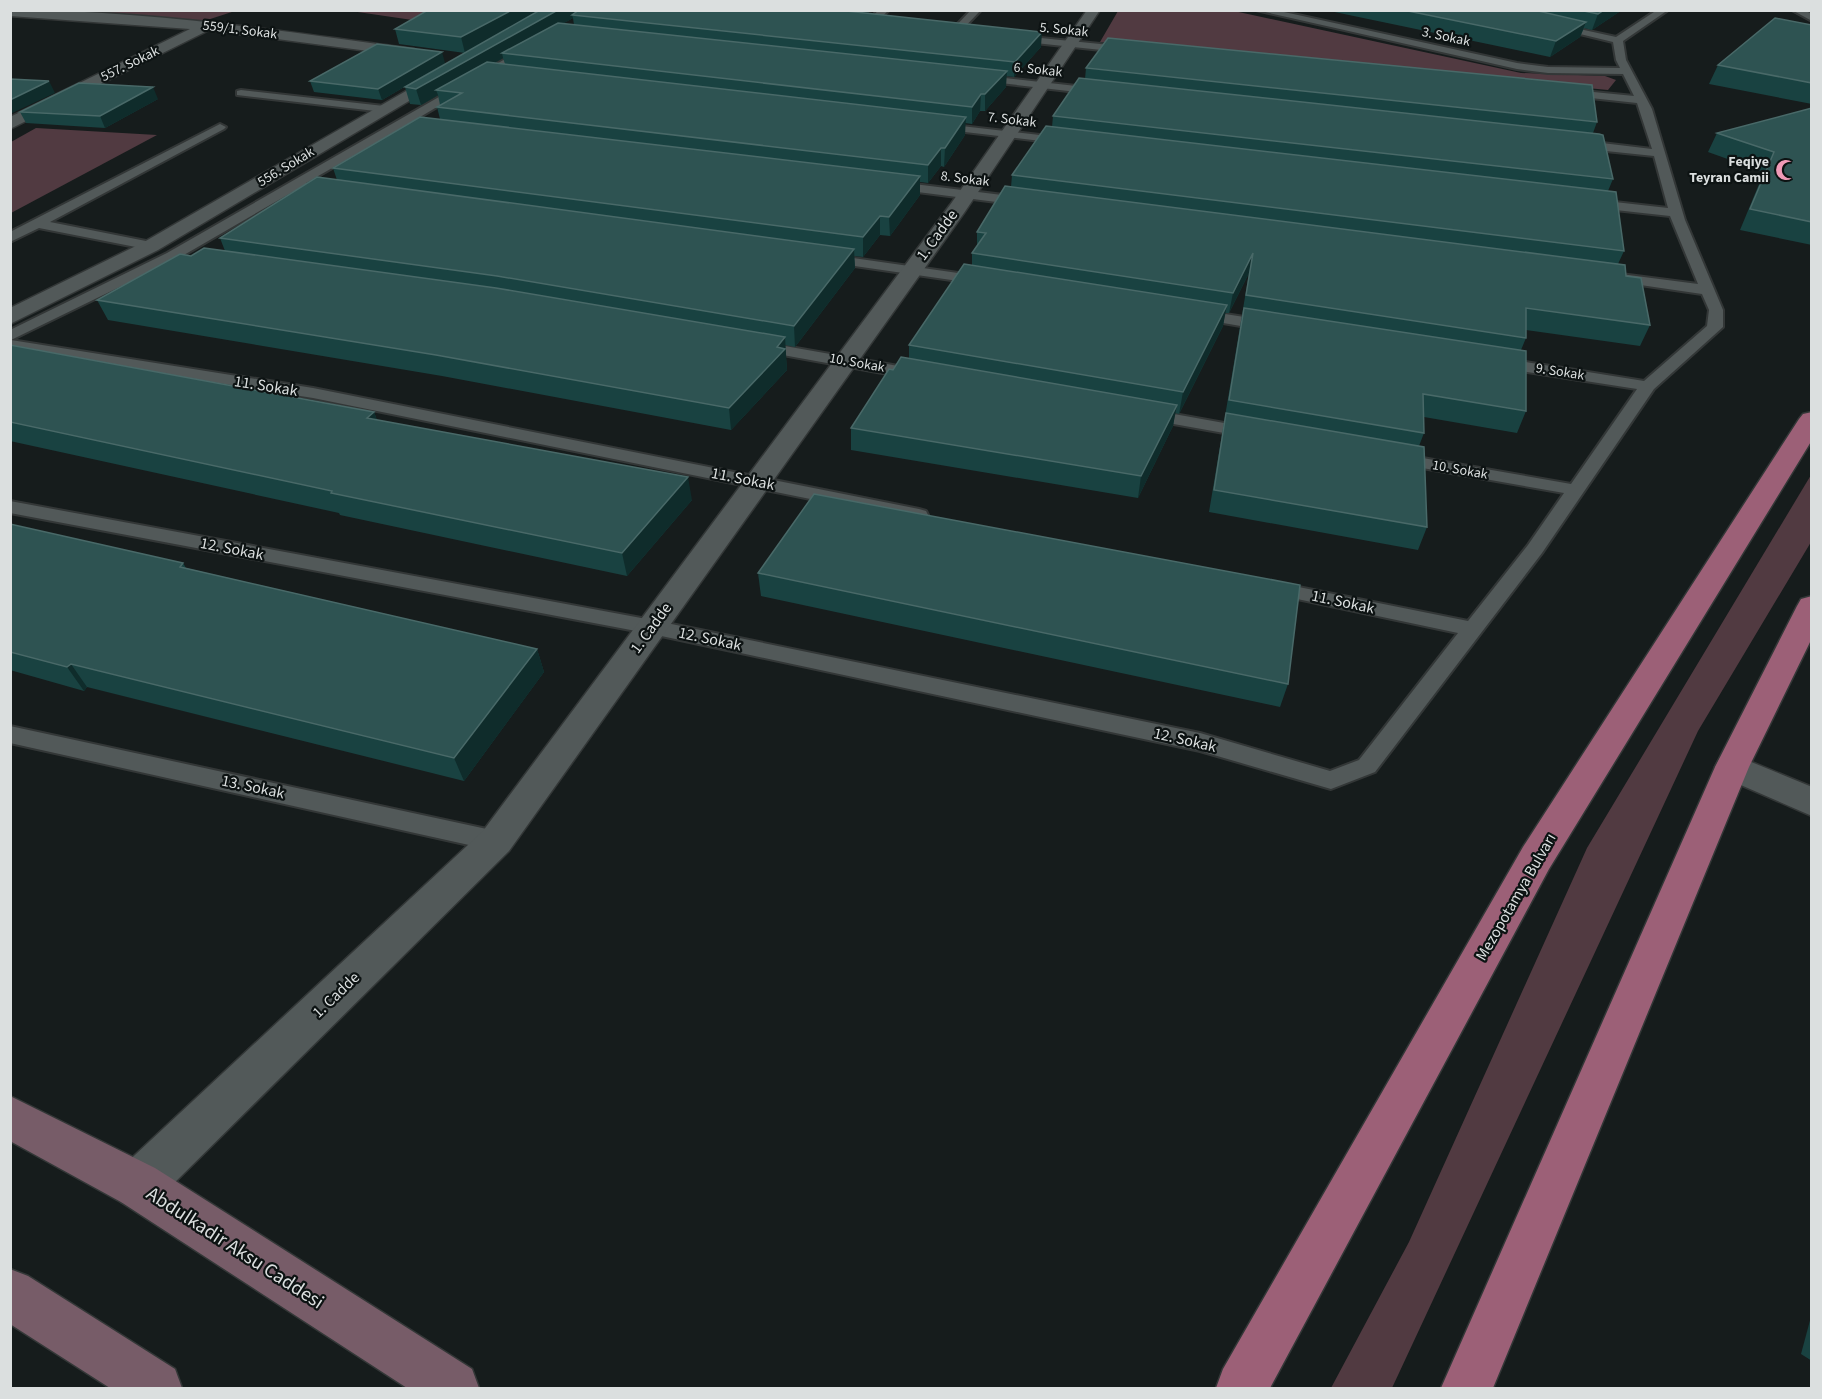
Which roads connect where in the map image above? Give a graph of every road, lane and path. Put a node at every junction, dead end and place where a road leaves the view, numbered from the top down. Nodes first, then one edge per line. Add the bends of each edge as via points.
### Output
1 (885, 10) edge
2 (976, 10) edge
3 (1094, 10) edge
4 (1260, 10) edge
5 (1664, 10) edge
6 (1796, 10) edge
7 (10, 12) edge
8 (241, 14) dead end
9 (1812, 18) edge
10 (869, 24) edge
11 (1539, 24) edge
12 (208, 26) junction
13 (966, 34) edge
14 (1000, 37) edge
15 (547, 38) edge
16 (1618, 40) junction
17 (1069, 44) junction
18 (1140, 51) edge
19 (432, 55) edge
20 (458, 65) edge
21 (1628, 71) junction
22 (488, 74) junction
23 (511, 76) edge
24 (961, 76) edge
25 (1041, 85) junction
26 (1546, 91) edge
27 (241, 93) dead end
28 (1113, 93) edge
29 (1642, 100) junction
30 (384, 109) junction
31 (10, 124) edge
32 (398, 125) junction
33 (926, 125) edge
34 (220, 127) dead end
35 (446, 131) edge
36 (1007, 134) junction
37 (1078, 143) edge
38 (1564, 143) edge
39 (1659, 153) junction
40 (872, 183) edge
41 (296, 186) junction
42 (344, 192) edge
43 (966, 194) junction
44 (1570, 201) edge
45 (1037, 203) edge
46 (1676, 213) junction
47 (39, 224) junction
48 (10, 238) edge
49 (151, 246) junction
50 (806, 255) edge
51 (172, 256) junction
52 (196, 259) edge
53 (912, 270) junction
54 (1601, 276) edge
55 (1006, 284) edge
56 (1707, 290) junction
57 (1181, 312) edge
58 (10, 317) edge
59 (1286, 329) edge
60 (10, 336) edge
61 (739, 343) edge
62 (10, 345) edge
63 (1485, 360) edge
64 (845, 361) junction
65 (939, 378) edge
66 (1648, 386) junction
67 (1128, 411) edge
68 (1812, 419) edge
69 (1269, 436) edge
70 (1375, 455) edge
71 (758, 482) junction
72 (1576, 490) junction
73 (10, 507) edge
74 (934, 518) edge
75 (1250, 583) edge
76 (1812, 606) edge
77 (652, 627) junction
78 (1473, 629) junction
79 (10, 734) edge
80 (1732, 766) junction
81 (1812, 802) edge
82 (496, 841) junction
83 (10, 1118) edge
84 (138, 1185) junction
85 (10, 1294) edge
86 (156, 1389) edge
87 (453, 1389) edge
88 (1242, 1389) edge
89 (1467, 1389) edge

1 - 10 lane
2 - 13 lane via 949,32
3 - 17 street, 1. Cadde
4 - 21 lane, 3. Sokak via 1516,66
5 - 16 lane
6 - 9 lane
7 - 12 street, 559/1. Sokak
8 - 12 street, 557. Sokak
11 - 16 lane
12 - 19 street, 559/1. Sokak
12 - 31 street, 557. Sokak
14 - 17 lane, 5. Sokak
15 - 22 lane
16 - 21 lane via 1621,60
17 - 18 lane, 5. Sokak
17 - 25 street, 1. Cadde
20 - 30 street, 556. Sokak
21 - 29 lane
22 - 23 lane
22 - 32 lane
24 - 25 lane, 6. Sokak
25 - 28 lane, 6. Sokak
25 - 36 street, 1. Cadde
26 - 29 lane
27 - 30 lane
29 - 39 lane
30 - 49 street, 556. Sokak
32 - 35 lane
32 - 41 lane
33 - 36 lane, 7. Sokak
34 - 47 lane
36 - 37 lane, 7. Sokak
36 - 43 street, 1. Cadde
38 - 39 lane
39 - 46 lane
40 - 43 lane, 8. Sokak
41 - 42 lane
41 - 51 lane
43 - 45 lane, 8. Sokak
43 - 53 street, 1. Cadde
44 - 46 lane
46 - 56 lane
47 - 48 lane
47 - 49 lane
49 - 58 street, 556. Sokak
50 - 53 lane
51 - 52 lane
51 - 60 lane
53 - 55 lane
53 - 64 street, 1. Cadde
54 - 56 lane
56 - 66 lane via 1716,310 1715,327
57 - 59 lane
61 - 64 lane, 10. Sokak
62 - 71 lane, 11. Sokak via 313,393
63 - 66 lane, 9. Sokak
64 - 65 lane, 10. Sokak
64 - 71 street, 1. Cadde
66 - 72 lane
67 - 69 lane
68 - 88 main road, Mezopotamya Bulvarı via 1536,858
70 - 72 lane, 10. Sokak
71 - 74 lane, 11. Sokak
71 - 77 street, 1. Cadde
72 - 78 lane
73 - 77 lane, 12. Sokak
75 - 78 lane, 11. Sokak
76 - 80 main road
77 - 78 lane, 12. Sokak via 1200,742 1331,780 1367,766
77 - 82 street, 1. Cadde
79 - 82 lane, 13. Sokak
80 - 81 street
80 - 89 main road
82 - 84 street, 1. Cadde
83 - 84 main road, Abdulkadir Aksu Caddesi
84 - 87 main road, Abdulkadir Aksu Caddesi
85 - 86 main road

